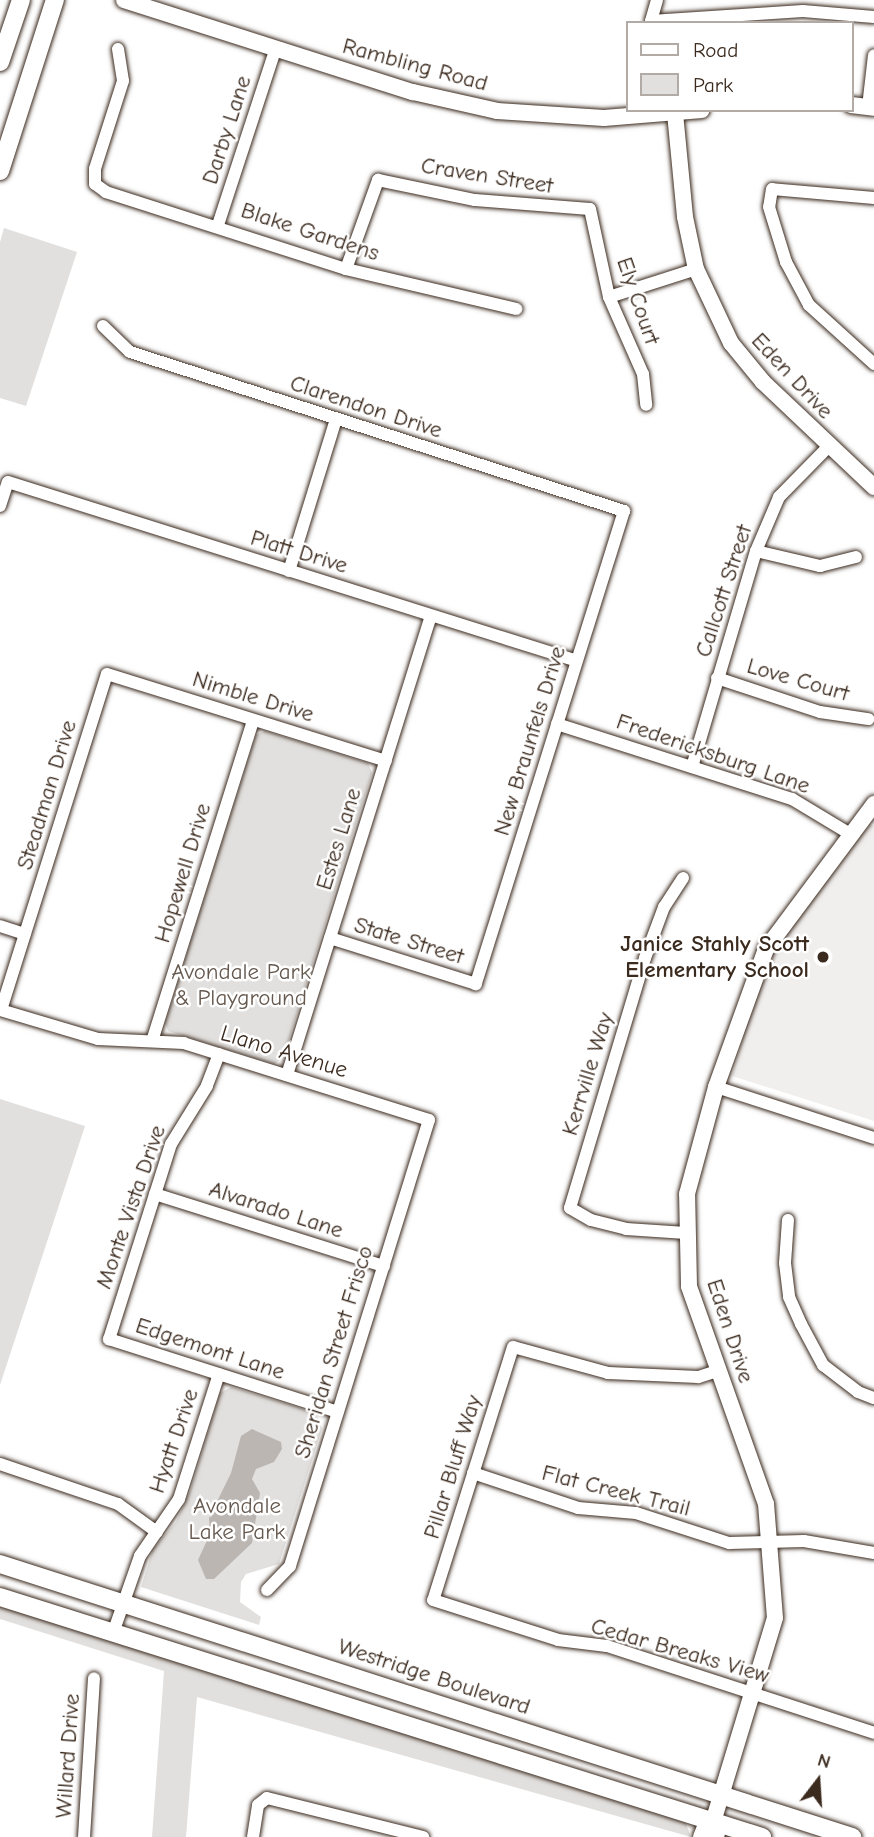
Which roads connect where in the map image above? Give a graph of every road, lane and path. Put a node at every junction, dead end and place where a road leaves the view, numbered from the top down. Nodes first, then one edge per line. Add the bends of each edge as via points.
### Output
1 (21, 0) edge
2 (55, 0) edge
3 (124, 0) edge
4 (657, 0) edge
5 (804, 6) edge
6 (874, 18) edge
7 (651, 21) edge
8 (276, 48) junction
9 (118, 49) dead end
10 (874, 55) edge
11 (0, 62) edge
12 (864, 107) edge
13 (684, 112) edge
14 (675, 113) junction
15 (0, 171) edge
16 (874, 198) edge
17 (590, 209) joint
18 (218, 225) junction
19 (346, 269) junction
20 (696, 269) junction
21 (609, 297) junction
22 (516, 309) dead end
23 (103, 326) dead end
24 (874, 364) edge
25 (646, 405) dead end
26 (336, 419) junction
27 (828, 447) junction
28 (874, 487) edge
29 (0, 506) edge
30 (624, 511) joint
31 (756, 551) junction
32 (856, 557) dead end
33 (289, 571) junction
34 (431, 616) junction
35 (577, 662) junction
36 (107, 674) joint
37 (718, 678) junction
38 (253, 719) junction
39 (868, 719) dead end
40 (557, 724) junction
41 (386, 761) junction
42 (692, 767) junction
43 (874, 804) edge
44 (850, 834) junction
45 (683, 878) dead end
46 (0, 926) edge
47 (25, 934) junction
48 (330, 938) junction
49 (476, 984) joint
50 (1, 1010) edge
51 (153, 1038) junction
52 (219, 1054) junction
53 (287, 1075) junction
54 (716, 1087) junction
55 (429, 1120) joint
56 (874, 1138) edge
57 (155, 1194) junction
58 (788, 1220) dead end
59 (686, 1233) junction
60 (384, 1266) junction
61 (109, 1339) joint
62 (717, 1371) junction
63 (219, 1374) junction
64 (874, 1398) edge
65 (338, 1412) junction
66 (0, 1464) edge
67 (473, 1473) junction
68 (157, 1532) junction
69 (771, 1544) junction
70 (874, 1553) edge
71 (0, 1564) edge
72 (267, 1590) dead end
73 (0, 1597) edge
74 (433, 1600) joint
75 (123, 1603) junction
76 (113, 1633) junction
77 (94, 1678) dead end
78 (755, 1694) junction
79 (874, 1734) edge
80 (721, 1796) junction
81 (714, 1829) edge
82 (84, 1837) edge
83 (253, 1837) edge
84 (423, 1837) edge
85 (701, 1837) edge
86 (762, 1837) edge
87 (852, 1837) edge

1 - 11 main road
2 - 15 main road
3 - 8 street, Rambling Road
4 - 7 street
5 - 6 street
5 - 7 street
8 - 14 street, Rambling Road via 413,92 497,111 590,118
8 - 18 street, Darby Lane
9 - 18 street, Blake Gardens via 123,81 95,169 95,184 106,192
10 - 12 street
13 - 14 street, Rambling Road
14 - 20 street, Eden Drive via 685,217
16 - 24 street via 772,190 769,207 809,305
17 - 19 street, Craven Street via 475,200 378,180
17 - 21 street, Ely Court
18 - 19 street, Blake Gardens
19 - 22 street, Blake Gardens
20 - 21 street
20 - 27 street, Eden Drive via 731,343
21 - 25 street, Ely Court via 643,374
23 - 26 street, Clarendon Drive via 130,352
26 - 30 street, Clarendon Drive
26 - 33 street
27 - 28 street, Eden Drive
27 - 31 street, Callcott Street via 779,497
29 - 33 street, Platt Drive via 8,482
30 - 35 street, New Braunfels Drive
31 - 32 street via 820,566
31 - 37 street, Callcott Street
33 - 34 street, Platt Drive
34 - 35 street, Platt Drive
34 - 41 street, Estes Lane
35 - 40 street, New Braunfels Drive
36 - 38 street, Nimble Drive
36 - 47 street, Steadman Drive
37 - 39 street, Love Court via 820,712
37 - 42 street, Callcott Street
38 - 41 street, Nimble Drive
38 - 51 street, Hopewell Drive
40 - 42 street, Fredericksburg Lane
40 - 49 street, New Braunfels Drive
41 - 48 street, Estes Lane
42 - 44 street, Fredericksburg Lane via 792,799
43 - 44 street, Eden Drive
44 - 54 street, Eden Drive via 766,949
45 - 59 street, Kerrville Way via 664,907 645,958 570,1208 591,1220 626,1229
46 - 47 street
47 - 50 street, Steadman Drive
48 - 49 street, State Street
48 - 53 street, Estes Lane
50 - 51 street, Llano Avenue via 97,1039
51 - 52 street, Llano Avenue
52 - 53 street, Llano Avenue
52 - 57 street, Monte Vista Drive via 203,1093 175,1135
53 - 55 street, Llano Avenue
54 - 56 street
54 - 59 street, Eden Drive via 692,1166
55 - 60 street, Sheridan Street Frisco
57 - 60 street, Alvarado Lane
57 - 61 street, Monte Vista Drive
58 - 64 street via 785,1263 789,1297 801,1324 823,1365 858,1392
59 - 62 street, Eden Drive via 689,1286
60 - 65 street, Sheridan Street Frisco
61 - 63 street, Edgemont Lane
62 - 67 street, Pillar Bluff Way via 698,1377 608,1373 513,1347
62 - 69 street, Eden Drive via 766,1504
63 - 65 street, Edgemont Lane
63 - 68 street, Hyatt Drive via 182,1490
65 - 72 street, Sheridan Street Frisco via 290,1566
66 - 68 street via 109,1500
67 - 69 street, Flat Creek Trail via 578,1508 636,1513 729,1543
67 - 74 street, Pillar Bluff Way
68 - 75 street, Hyatt Drive via 140,1556
69 - 70 street, Flat Creek Trail via 804,1541
69 - 78 street, Eden Drive via 775,1618
71 - 75 main road, Westridge Boulevard
73 - 76 main road
74 - 78 street, Cedar Breaks View via 558,1640 607,1646
75 - 76 street, Hyatt Drive
75 - 80 main road, Westridge Boulevard
76 - 81 main road
77 - 82 street, Willard Drive
78 - 79 street, Cedar Breaks View
78 - 80 street, Eden Drive
80 - 81 street, Eden Drive
80 - 87 main road, Westridge Boulevard
81 - 85 street, Eden Drive via 705,1826
81 - 86 main road
83 - 84 street via 258,1805 267,1798

